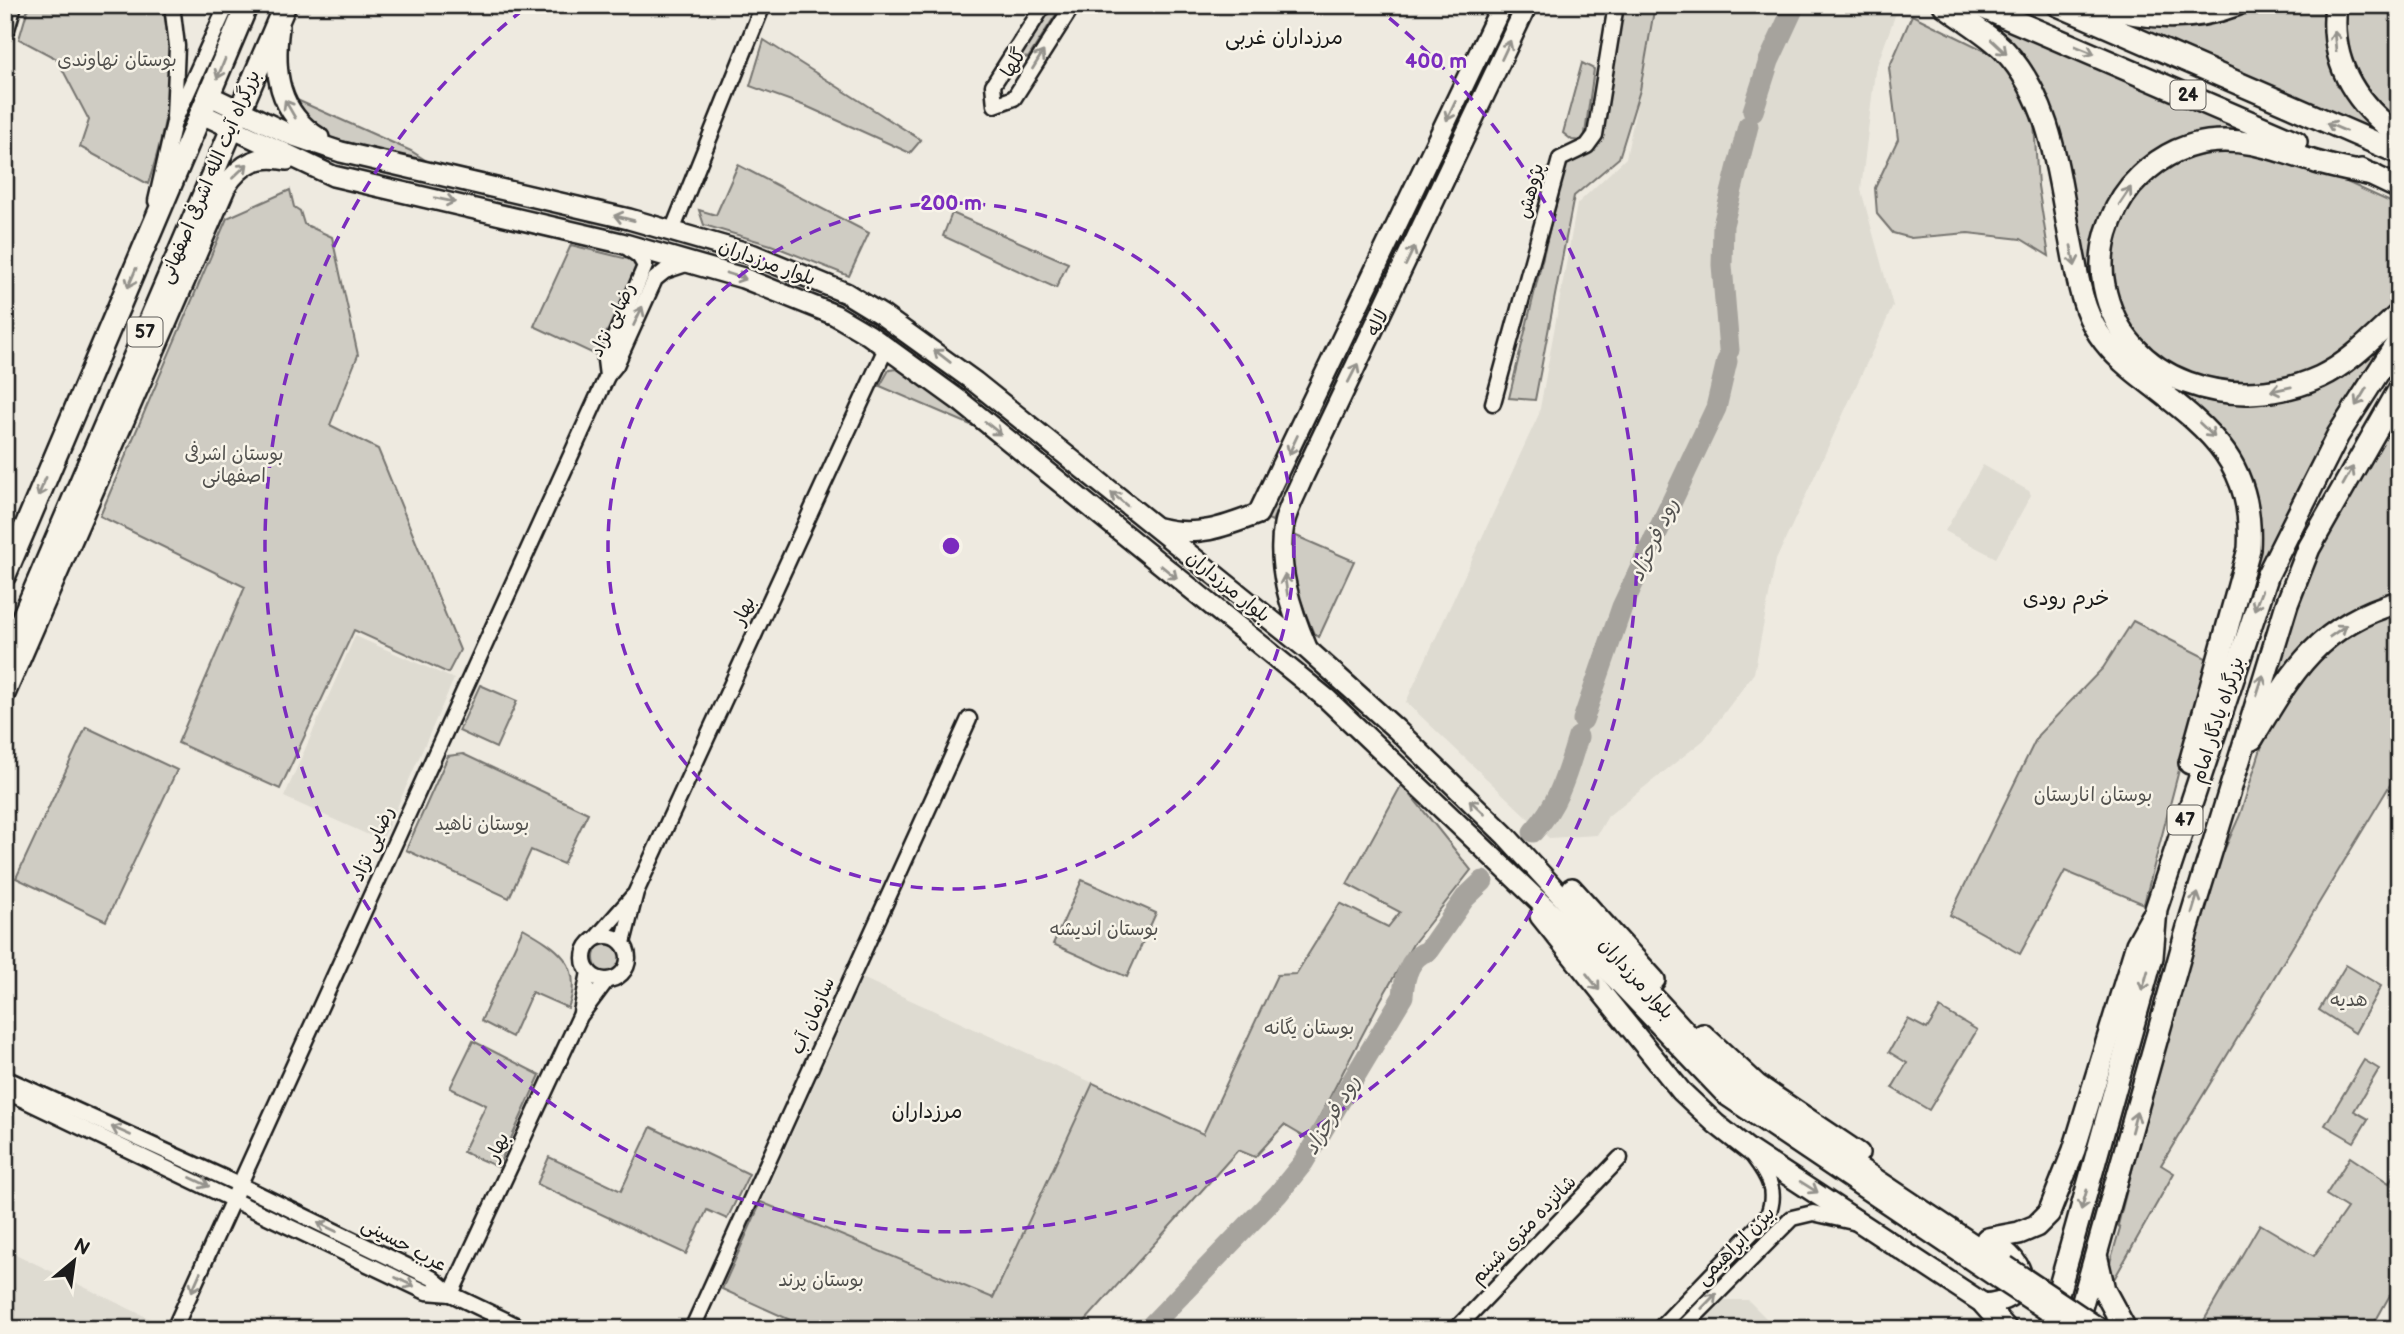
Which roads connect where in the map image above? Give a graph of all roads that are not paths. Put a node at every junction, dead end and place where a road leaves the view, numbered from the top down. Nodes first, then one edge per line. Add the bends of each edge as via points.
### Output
1 (14, 5) edge
2 (172, 5) edge
3 (227, 5) edge
4 (247, 5) edge
5 (762, 5) edge
6 (1044, 5) edge
7 (1073, 5) edge
8 (1502, 5) edge
9 (1527, 5) edge
10 (1616, 5) edge
11 (1944, 5) edge
12 (1976, 5) edge
13 (2058, 5) edge
14 (2096, 5) edge
15 (2236, 5) edge
16 (2336, 5) edge
17 (282, 11) edge
18 (5, 36) edge
19 (206, 105) junction
20 (235, 119) junction
21 (174, 122) junction
22 (2399, 135) edge
23 (341, 152) junction
24 (2399, 153) edge
25 (307, 166) junction
26 (406, 167) junction
27 (2373, 175) junction
28 (2399, 188) edge
29 (403, 193) junction
30 (672, 231) junction
31 (621, 243) junction
32 (146, 244) junction
33 (690, 262) junction
34 (2399, 314) edge
35 (2399, 340) edge
36 (887, 346) junction
37 (607, 376) junction
38 (2399, 390) edge
39 (1493, 403) dead end
40 (90, 487) junction
41 (1152, 526) junction
42 (5, 575) edge
43 (2399, 602) edge
44 (1307, 649) junction
45 (7, 677) edge
46 (969, 719) dead end
47 (2239, 762) junction
48 (1506, 836) junction
49 (2175, 848) junction
50 (1488, 853) junction
51 (636, 892) junction
52 (2156, 909) junction
53 (597, 937) junction
54 (623, 943) junction
55 (589, 972) junction
56 (606, 981) junction
57 (580, 1016) junction
58 (5, 1078) edge
59 (5, 1091) edge
60 (1748, 1149) junction
61 (1620, 1158) dead end
62 (237, 1191) junction
63 (1869, 1226) junction
64 (1987, 1239) junction
65 (2097, 1257) junction
66 (1724, 1262) junction
67 (2002, 1272) junction
68 (1735, 1273) junction
69 (451, 1294) junction
70 (1984, 1304) junction
71 (2122, 1327) edge
72 (174, 1329) edge
73 (524, 1329) edge
74 (692, 1329) edge
75 (1456, 1329) edge
76 (1659, 1329) edge
77 (1682, 1329) edge
78 (2006, 1329) edge
79 (2048, 1329) edge
80 (2075, 1329) edge
81 (2100, 1329) edge

1 - 18 street
2 - 21 street via 177,46
3 - 21 street
4 -> 19 highway, بزرگراه آیت الله اشرفی اصفهانی / 57
5 - 30 street
6 -> 7 street, گلها via 993,85 995,105 1014,98
8 -> 41 main road, لاله via 1258,514 1203,532
44 -> 9 main road, لاله via 1291,610 1284,573 1284,524
10 - 39 street, پژوهش via 1595,135 1587,146 1560,159
11 -> 49 highway via 2002,49 2036,95 2050,137 2078,282 2097,332 2129,368 2216,438 2246,497 2249,549 2186,779
12 -> 27 highway, 24
24 -> 13 highway, 24
14 - 15 highway via 2173,18
22 -> 16 highway via 2360,100 2340,66 2334,44
17 - 20 highway, بزرگراه آیت الله اشرفی اصفهانی / 57
23 -> 17 main road via 302,128 281,94 276,73
19 - 20 main road, بلوار مرزداران
19 - 32 highway, بزرگراه آیت الله اشرفی اصفهانی / 57
20 - 23 main road, بلوار مرزداران
20 - 25 main road, بلوار مرزداران
20 - 40 highway, بزرگراه آیت الله اشرفی اصفهانی / 57
21 - 32 street
23 - 26 main road, بلوار مرزداران
25 - 29 main road, بلوار مرزداران
40 -> 25 main road via 230,181 246,163 264,157
26 - 29 main road via 398,180
30 -> 26 main road, بلوار مرزداران
27 - 28 highway, 24
34 -> 27 highway via 2354,355 2322,376 2263,392 2218,391 2180,381 2143,359 2116,323 2102,276 2104,244 2117,206 2145,170 2181,149 2204,142 2248,142
29 -> 31 main road, بلوار مرزداران
41 -> 30 main road, بلوار مرزداران via 975,382 882,315 801,273
31 - 33 main road, بلوار مرزداران
31 - 37 street, رضایی نژاد via 645,266 605,360
32 -> 42 highway, بزرگراه آیت الله اشرفی اصفهانی / 57
33 -> 36 main road, بلوار مرزداران via 791,296
37 -> 33 street, رضایی نژاد via 655,279
35 -> 49 highway, بزرگراه یادگار امام / 47 via 2337,435 2273,563
36 -> 50 main road, بلوار مرزداران via 1327,699
36 - 51 street, بهار
37 - 62 street, رضایی نژاد
47 -> 38 highway, بزرگراه یادگار امام / 47 via 2301,566
40 - 45 highway, بزرگراه آیت الله اشرفی اصفهانی / 57
41 - 44 main road, بلوار مرزداران
47 -> 43 highway via 2288,678 2307,655 2361,616
48 -> 44 main road, بلوار مرزداران
46 - 74 street, سازمان آب
65 -> 47 highway, بزرگراه یادگار امام / 47 via 2184,940
48 - 64 main road via 1572,889 1685,1015 1747,1076
48 - 67 main road, بلوار مرزداران via 1734,1084
49 - 52 highway, بزرگراه یادگار امام / 47
50 -> 60 main road via 1681,1091
50 - 67 main road, بلوار مرزداران via 1565,926 1726,1095
51 - 53 street
51 - 54 street
52 - 64 highway via 2137,944 2074,1150 2049,1213 2036,1226
52 -> 79 highway, بزرگراه یادگار امام / 47 via 2152,957
53 - 54 street via 611,936
53 - 55 street via 583,958
54 - 56 street via 629,955 626,969
55 - 56 street
55 - 57 street
56 - 57 street
57 - 69 street, بهار
62 -> 58 street, عرب حسینی
59 -> 62 street, عرب حسینی
60 -> 63 main road
60 - 66 street, بیژن ابراهیمی via 1772,1186 1772,1205
61 - 75 street, شانزده متری شبنم
62 - 69 street, عرب حسینی via 432,1278
62 -> 72 street, رضایی نژاد
63 - 68 street, بیژن ابراهیمی via 1821,1214 1792,1218
63 - 70 main road
64 - 70 main road via 2019,1262 2022,1274 2013,1297
65 - 71 highway via 2104,1290
65 - 80 highway, بزرگراه یادگار امام / 47
66 - 68 street
66 - 76 street, بیژن ابراهیمی
67 - 80 main road, بلوار مرزداران, bridge
67 - 81 main road, بلوار مرزداران, bridge
77 -> 68 street, بیژن ابراهیمی
69 - 73 street, عرب حسینی
70 - 78 highway

